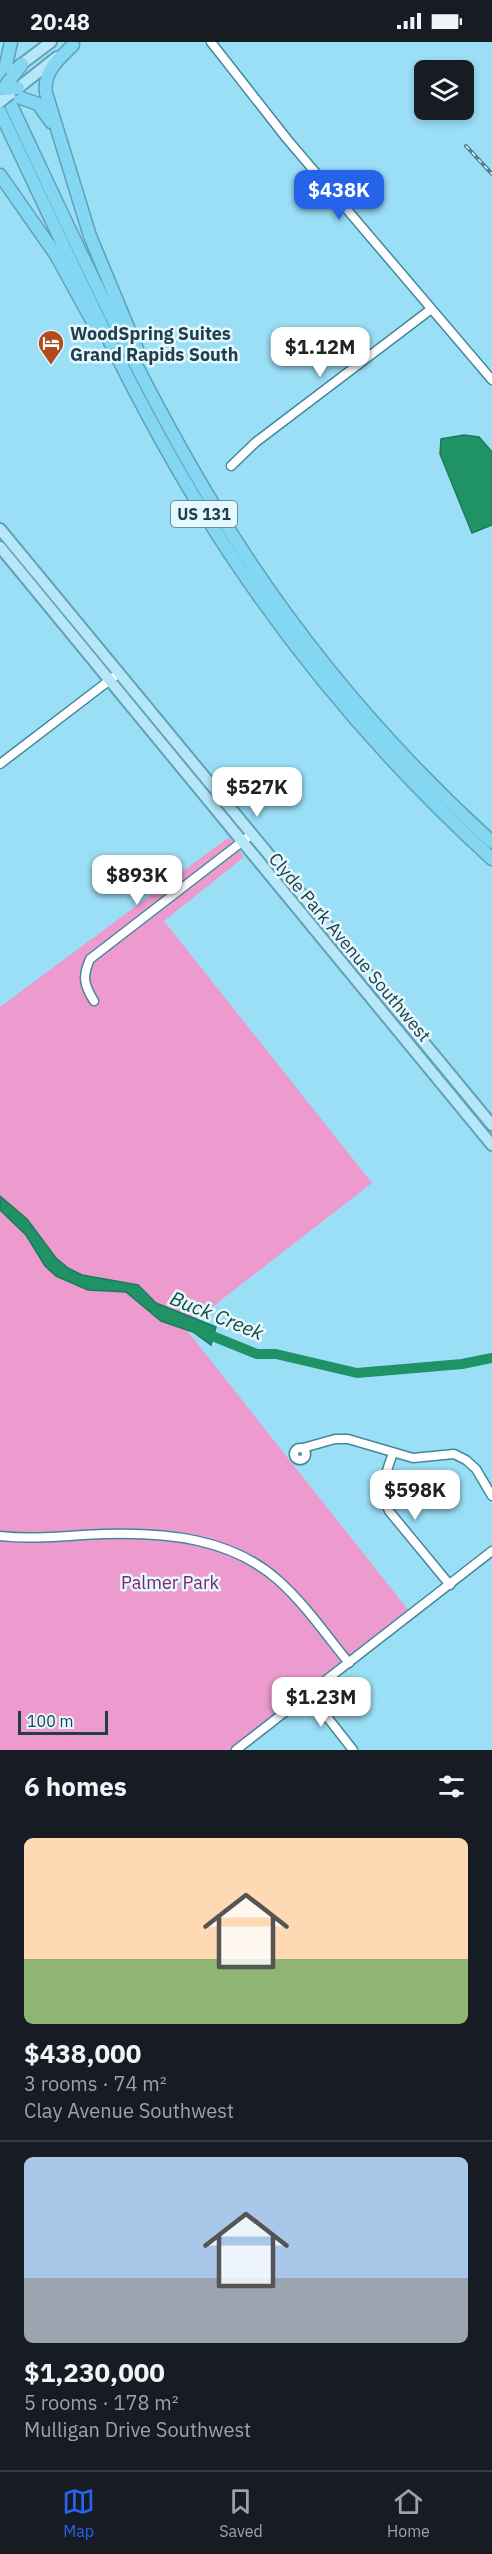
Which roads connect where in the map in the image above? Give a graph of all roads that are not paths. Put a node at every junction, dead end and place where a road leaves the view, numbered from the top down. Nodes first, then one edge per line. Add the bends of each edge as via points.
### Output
1 (11, 42) edge
2 (51, 42) edge
3 (211, 42) edge
4 (75, 44) edge
5 (22, 64) joint
6 (6, 85) edge
7 (0, 112) edge
8 (62, 146) junction
9 (0, 175) edge
10 (0, 181) edge
11 (16, 200) junction
12 (430, 310) junction
13 (492, 380) edge
14 (165, 420) junction
15 (174, 464) junction
16 (231, 466) dead end
17 (0, 529) edge
18 (0, 547) edge
19 (18, 569) junction
20 (44, 582) junction
21 (119, 673) junction
22 (109, 681) junction
23 (0, 764) edge
24 (252, 834) junction
25 (242, 842) junction
26 (492, 842) edge
27 (492, 859) edge
28 (291, 881) junction
29 (281, 890) junction
30 (94, 1001) dead end
31 (398, 1011) junction
32 (388, 1019) junction
33 (492, 1125) edge
34 (492, 1145) edge
35 (303, 1448) dead end
36 (393, 1453) junction
37 (492, 1496) edge
38 (0, 1536) edge
39 (492, 1551) edge
40 (450, 1585) junction
41 (349, 1663) junction
42 (309, 1694) junction
43 (236, 1750) edge
44 (353, 1750) edge

1 - 6 highway
2 - 5 main road
3 - 12 street via 286,139
4 - 6 main road
4 - 8 highway via 53,65 45,82
5 - 6 highway
6 - 8 highway via 46,112
6 - 14 highway, US 131
7 - 15 highway, US 131
8 - 14 highway via 99,259
9 - 11 highway
10 - 11 highway
11 - 15 highway via 61,264
12 - 13 street
12 - 16 street via 256,442
14 - 26 highway, US 131 via 229,530 305,637 377,726
15 - 27 highway, US 131 via 248,581 322,680 399,768
17 - 20 main road, Clyde Park Avenue Southwest
18 - 19 main road, Clyde Park Avenue Southwest
19 - 20 main road via 26,566
19 - 22 main road, Clyde Park Avenue Southwest
20 - 21 main road, Clyde Park Avenue Southwest
21 - 22 street
21 - 24 main road, Clyde Park Avenue Southwest
22 - 23 street
22 - 25 main road, Clyde Park Avenue Southwest
24 - 25 street
24 - 28 main road, Clyde Park Avenue Southwest
25 - 29 main road, Clyde Park Avenue Southwest
25 - 30 street via 90,959 84,986
28 - 29 main road
28 - 31 main road, Clyde Park Avenue Southwest
29 - 32 main road, Clyde Park Avenue Southwest
31 - 32 main road
31 - 33 main road, Clyde Park Avenue Southwest
32 - 34 main road, Clyde Park Avenue Southwest
35 - 36 street via 348,1439
36 - 37 street via 413,1458 454,1454 476,1469
36 - 40 street via 382,1485 383,1499
38 - 41 street via 132,1533 182,1537 220,1546 278,1579
39 - 40 street
40 - 41 street
41 - 42 street
42 - 43 street
42 - 44 street

